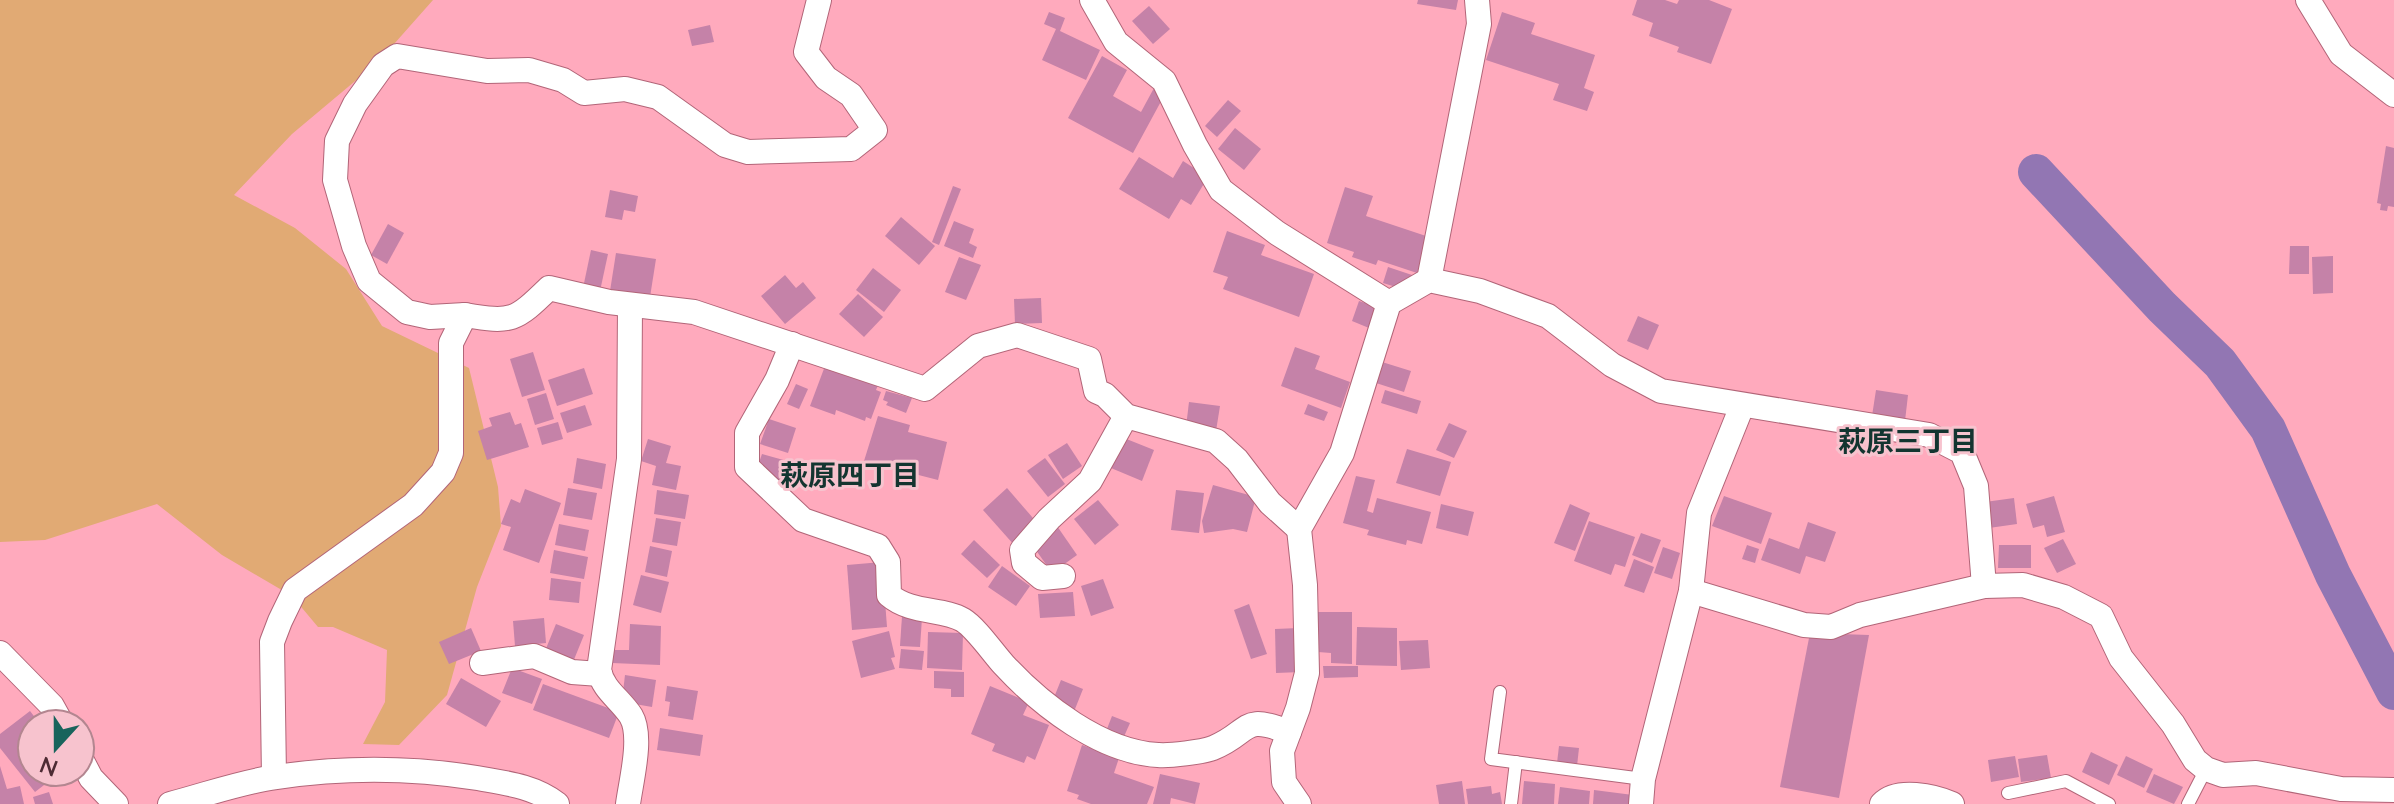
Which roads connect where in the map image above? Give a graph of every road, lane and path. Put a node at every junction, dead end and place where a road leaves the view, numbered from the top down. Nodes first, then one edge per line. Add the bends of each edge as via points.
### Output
1 (819, 0) edge
2 (1092, 0) edge
3 (1477, 0) edge
4 (2308, 0) edge
5 (2394, 95) edge
6 (1429, 280) junction
7 (1389, 303) junction
8 (630, 305) junction
9 (465, 315) junction
10 (792, 344) junction
11 (1742, 406) junction
12 (1126, 416) junction
13 (1299, 529) junction
14 (1063, 576) dead end
15 (1984, 586) junction
16 (1691, 591) junction
17 (0, 653) edge
18 (482, 663) dead end
19 (600, 674) junction
20 (1500, 692) dead end
21 (53, 708) edge
22 (1289, 732) junction
23 (1516, 762) junction
24 (2206, 769) junction
25 (274, 777) junction
26 (1643, 779) junction
27 (96, 783) edge
28 (2394, 790) edge
29 (2008, 793) dead end
30 (2336, 797) edge
31 (116, 804) edge
32 (170, 804) edge
33 (557, 804) edge
34 (628, 804) edge
35 (1299, 804) edge
36 (1511, 804) edge
37 (1641, 804) edge
38 (1882, 804) edge
39 (1952, 804) edge
40 (2109, 804) edge
41 (2188, 804) edge

1 - 9 street via 806,52 826,78 851,95 875,130 851,149 748,152 725,145 647,94 625,89 584,93 529,70 487,71 397,56 383,65 337,141 335,180 354,246 369,281 407,312
2 - 7 street via 1116,42 1164,81 1221,190 1277,233
3 - 6 street via 1479,24
4 - 5 street via 2341,54
6 - 7 street
6 - 11 street via 1480,291 1548,316 1612,365 1661,391
7 - 13 street via 1342,453
8 - 9 street via 549,288 521,315 498,321
8 - 10 street via 694,312
8 - 19 street via 629,459
9 - 25 street via 451,343 451,453 443,472 413,505 295,590 280,621 272,642
10 - 12 street via 925,389 978,346 1017,335 1089,359 1096,391
10 - 22 street via 747,433 747,467 803,520 878,546 888,562 889,595 898,603 963,620 1059,716 1115,745 1158,755 1212,748 1263,722
11 - 15 street via 1929,435 1962,452 1976,486
11 - 16 street via 1699,513
12 - 13 street via 1216,441
12 - 14 street via 1090,481 1022,550 1024,563 1042,578
13 - 22 street via 1307,673
15 - 16 street via 1860,615 1831,627 1804,625
15 - 24 street via 2023,585 2101,616 2121,658
16 - 26 street
17 - 21 street
18 - 19 street via 534,656 572,672
19 - 34 street via 637,732
20 - 23 lane via 1491,759
22 - 35 street via 1282,751 1284,782
23 - 26 lane
23 - 36 lane
24 - 30 street via 2223,775 2256,773
24 - 41 lane
25 - 32 street
25 - 33 street via 400,768 516,784
26 - 37 street
27 - 31 street
28 - 30 street
29 - 40 lane via 2066,781
38 - 39 street via 1908,795

